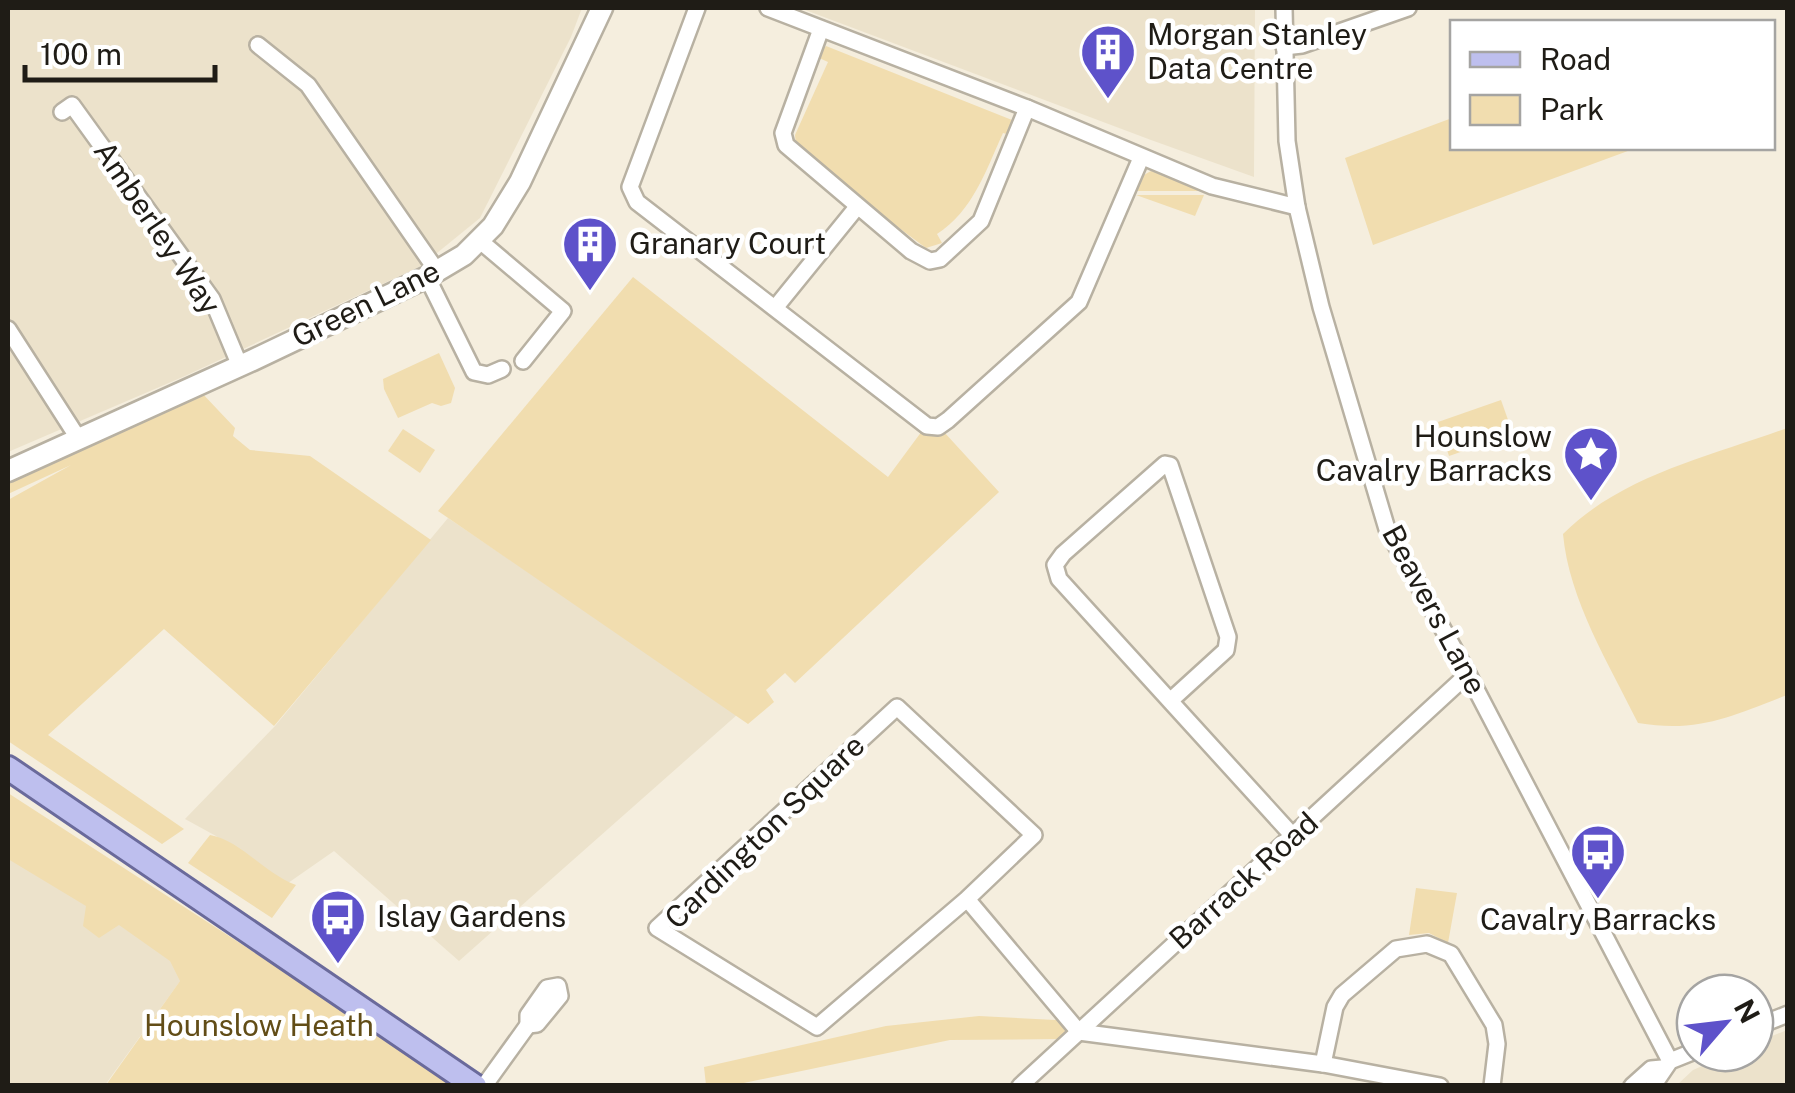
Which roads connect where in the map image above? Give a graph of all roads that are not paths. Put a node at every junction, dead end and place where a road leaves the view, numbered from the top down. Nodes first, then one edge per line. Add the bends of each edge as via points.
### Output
1 (602, 8) edge
2 (697, 8) edge
3 (768, 8) edge
4 (1284, 8) edge
5 (1408, 8) edge
6 (821, 29) junction
7 (258, 45) dead end
8 (1284, 47) junction
9 (1027, 108) junction
10 (62, 112) dead end
11 (1141, 158) junction
12 (857, 207) junction
13 (1296, 207) junction
14 (479, 240) junction
15 (432, 274) junction
16 (774, 308) junction
17 (8, 328) edge
18 (523, 361) dead end
19 (240, 366) junction
20 (502, 369) dead end
21 (78, 438) junction
22 (8, 471) edge
23 (1468, 674) junction
24 (1170, 701) junction
25 (8, 768) edge
26 (1293, 836) junction
27 (967, 899) junction
28 (528, 1025) dead end
29 (1079, 1032) junction
30 (1675, 1060) edge
31 (1324, 1064) junction
32 (1666, 1064) junction
33 (1396, 1082) edge
34 (1436, 1085) edge
35 (474, 1086) edge
36 (484, 1086) edge
37 (1020, 1086) edge
38 (1492, 1086) edge
39 (1632, 1086) edge
40 (1653, 1086) edge

1 - 14 street, Green Lane via 520,182
2 - 16 street via 630,186 637,202
3 - 6 street
4 - 8 street, Beavers Lane
5 - 8 street
6 - 9 street
6 - 12 street via 783,134 786,145
7 - 15 street via 308,85
8 - 13 street, Beavers Lane
9 - 11 street
9 - 12 street via 986,213 940,259 920,256
10 - 19 street, Amberley Way via 72,105 212,299
11 - 13 street via 1212,186
11 - 16 street via 1079,302 938,427 927,426
12 - 16 street
13 - 23 street, Beavers Lane via 1387,529
14 - 15 street, Green Lane
14 - 18 street via 563,311
15 - 19 street, Green Lane
15 - 20 street via 474,372
17 - 21 street
19 - 21 street, Green Lane
21 - 22 street, Green Lane
23 - 26 street, Barrack Road
23 - 32 street, Beavers Lane
24 - 24 street via 1059,579 1054,565 1165,464 1228,637 1226,650
24 - 26 street
25 - 35 main road
26 - 29 street, Barrack Road
27 - 27 street, Cardington Square via 817,1027 657,928 898,706 1034,835
27 - 29 street
28 - 36 street
29 - 31 street
29 - 37 street, Barrack Road
30 - 32 street
31 - 33 street
31 - 38 street via 1342,995 1396,949 1427,944 1451,954 1494,1026
32 - 39 street
32 - 40 street
33 - 34 street

